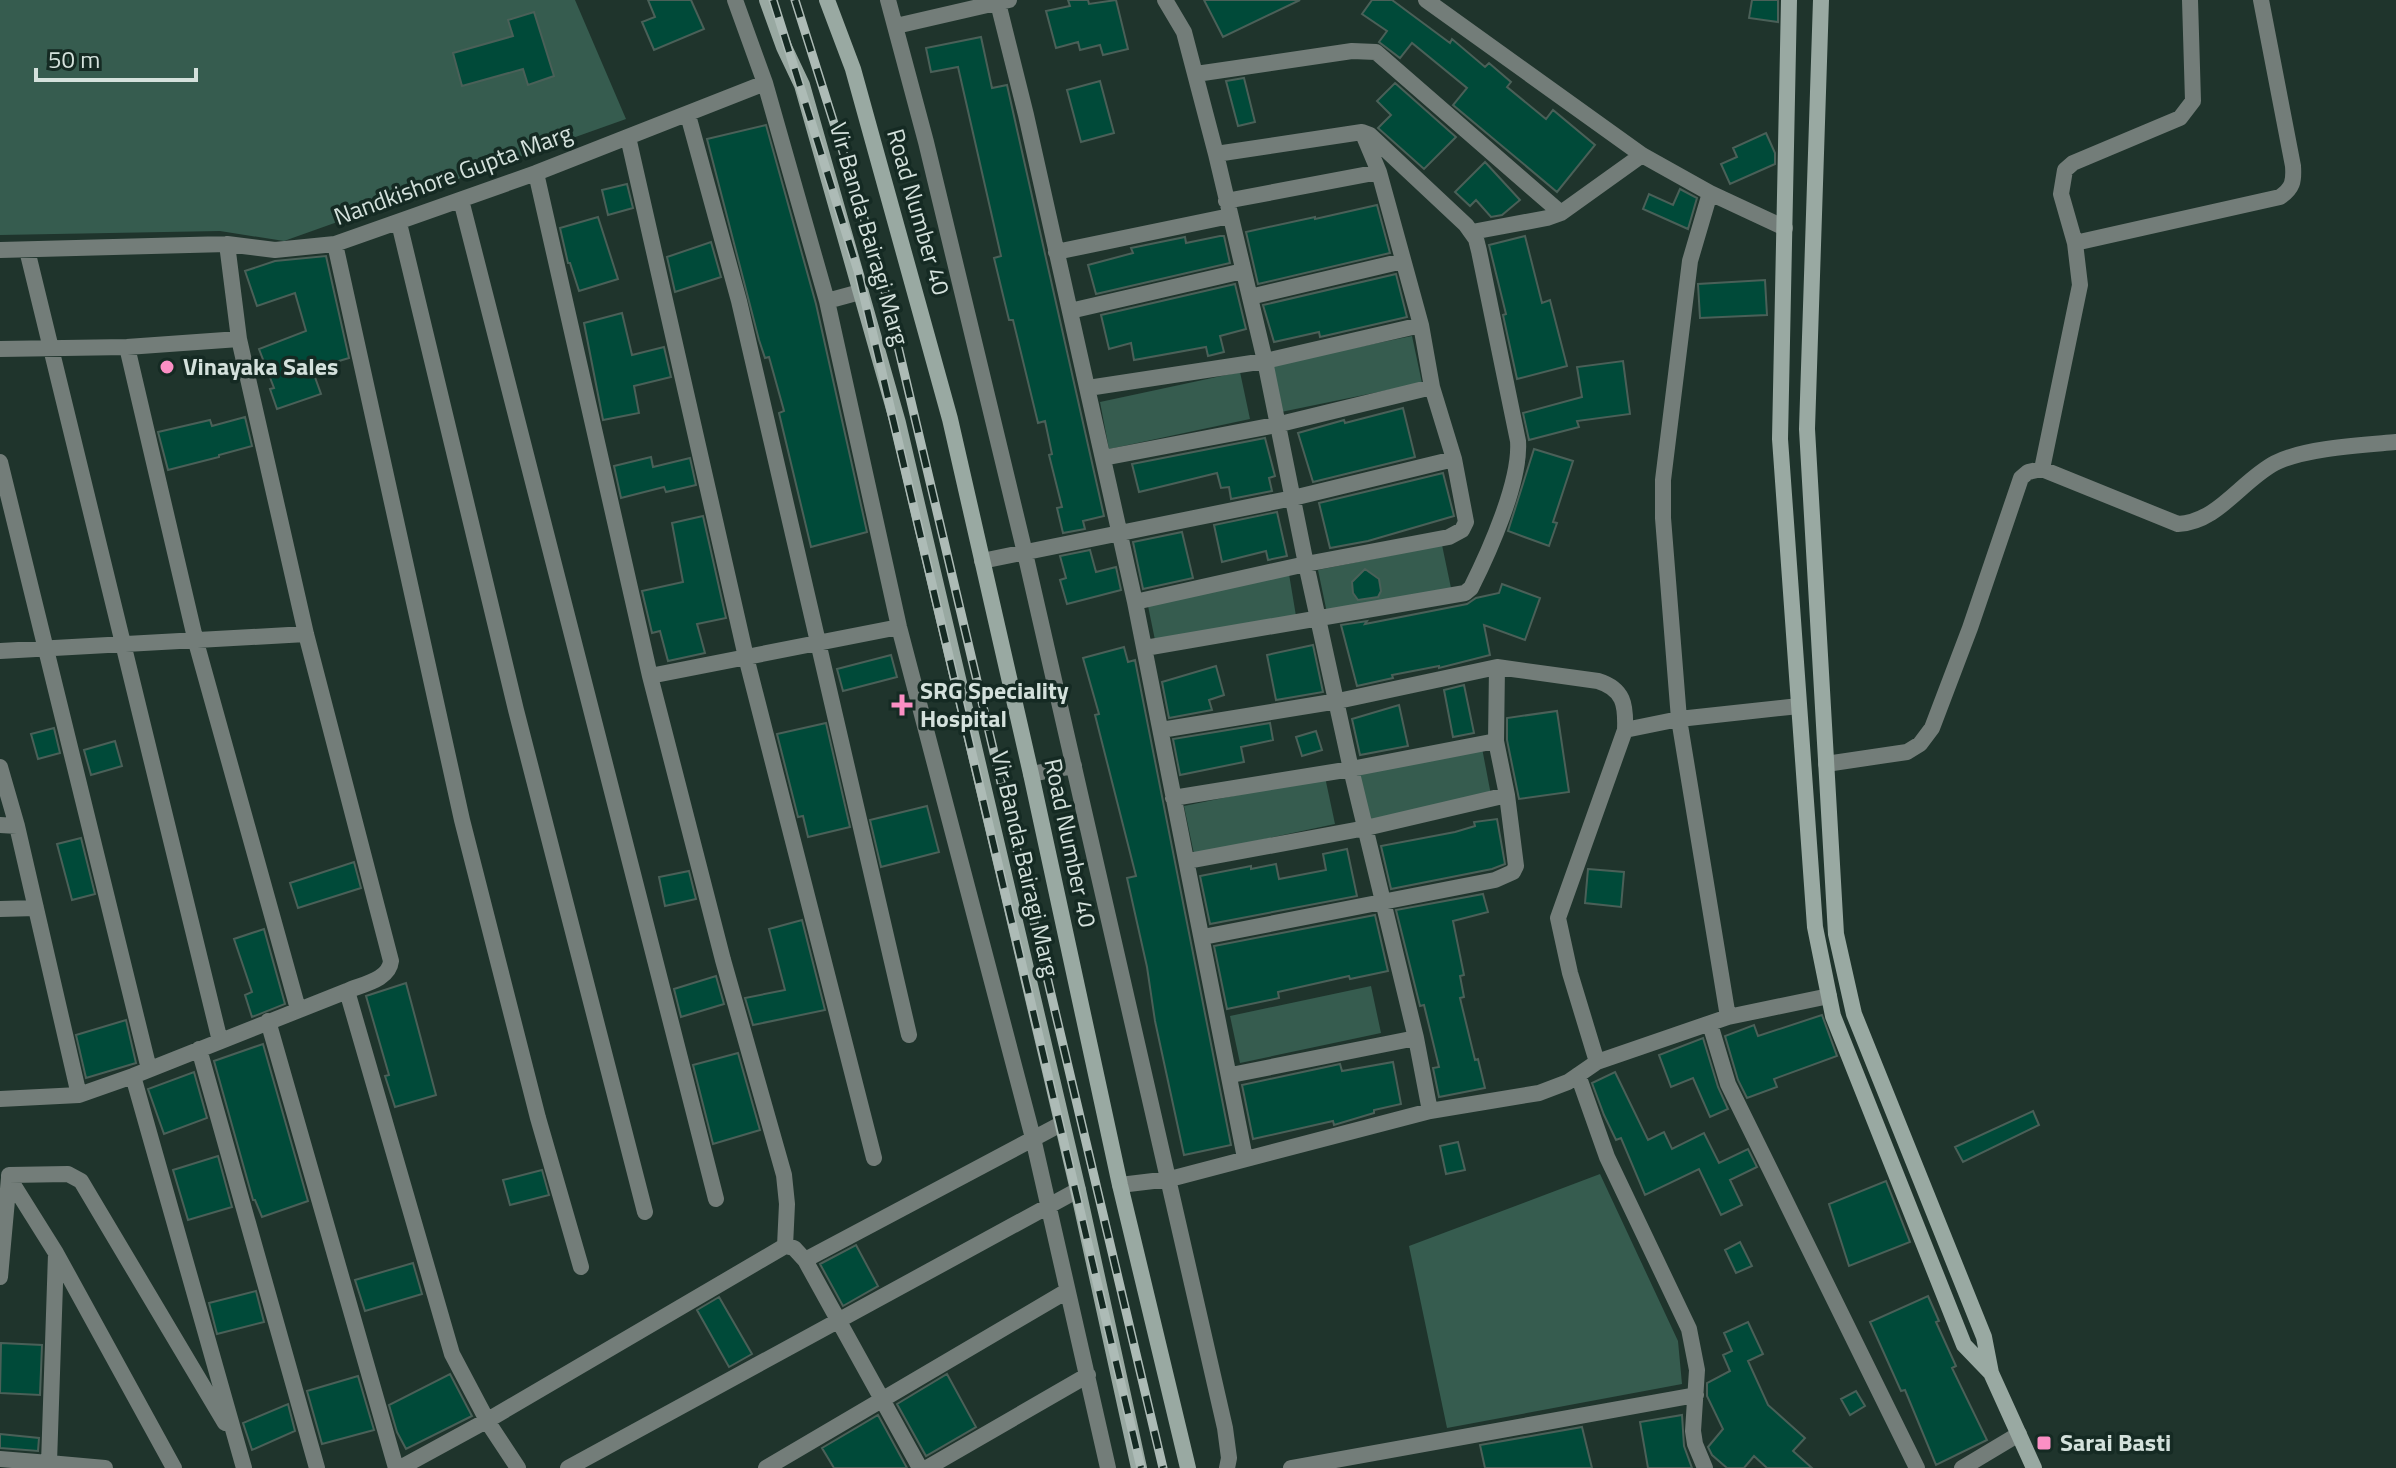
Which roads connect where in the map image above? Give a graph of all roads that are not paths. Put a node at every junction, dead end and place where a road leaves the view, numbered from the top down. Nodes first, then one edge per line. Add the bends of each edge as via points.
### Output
1 (735, 0) edge
2 (767, 0) edge
3 (827, 0) edge
4 (888, 0) edge
5 (1165, 0) edge
6 (1426, 0) edge
7 (1789, 0) edge
8 (1821, 0) edge
9 (2190, 0) edge
10 (2261, 0) edge
11 (1003, 2) edge
12 (896, 26) junction
13 (1196, 74) junction
14 (765, 83) junction
15 (688, 115) junction
16 (1362, 132) junction
17 (628, 137) junction
18 (1216, 154) junction
19 (1642, 155) junction
20 (1379, 172) junction
21 (536, 173) junction
22 (1710, 193) junction
23 (461, 200) junction
24 (1228, 209) junction
25 (1561, 213) junction
26 (399, 223) junction
27 (1785, 228) junction
28 (1472, 232) junction
29 (2075, 243) junction
30 (227, 244) junction
31 (335, 244) junction
32 (0, 250) edge
33 (27, 250) junction
34 (1056, 252) junction
35 (1403, 261) junction
36 (1243, 271) junction
37 (860, 292) junction
38 (1250, 297) junction
39 (827, 301) junction
40 (1070, 311) junction
41 (1421, 325) junction
42 (239, 339) junction
43 (127, 347) junction
44 (49, 348) junction
45 (0, 349) edge
46 (1265, 361) junction
47 (1432, 387) junction
48 (1088, 388) junction
49 (1276, 425) junction
50 (2396, 442) edge
51 (1103, 458) junction
52 (1454, 459) junction
53 (0, 462) edge
54 (2042, 469) junction
55 (1293, 498) junction
56 (1118, 532) junction
57 (1025, 553) junction
58 (982, 561) junction
59 (1306, 564) junction
60 (1135, 602) junction
61 (1318, 619) junction
62 (899, 627) junction
63 (306, 634) junction
64 (196, 642) junction
65 (818, 643) junction
66 (122, 644) junction
67 (44, 648) junction
68 (1145, 648) junction
69 (0, 651) edge
70 (746, 657) junction
71 (1497, 667) junction
72 (650, 676) junction
73 (1338, 701) junction
74 (1799, 706) junction
75 (1679, 719) junction
76 (1161, 730) junction
77 (1625, 730) junction
78 (1496, 741) junction
79 (1826, 764) junction
80 (1074, 766) junction
81 (0, 767) edge
82 (1351, 769) junction
83 (1031, 774) junction
84 (1507, 795) junction
85 (1173, 798) junction
86 (9, 825) edge
87 (1366, 828) junction
88 (1188, 861) junction
89 (1383, 903) junction
90 (36, 908) junction
91 (0, 909) edge
92 (1203, 937) junction
93 (347, 991) junction
94 (1829, 996) junction
95 (298, 1009) junction
96 (1728, 1017) junction
97 (268, 1021) junction
98 (1710, 1024) junction
99 (909, 1035) dead end
100 (1416, 1038) junction
101 (220, 1041) junction
102 (199, 1049) junction
103 (1597, 1062) junction
104 (141, 1073) junction
105 (1231, 1075) junction
106 (1578, 1075) junction
107 (79, 1095) junction
108 (0, 1099) edge
109 (1430, 1111) junction
110 (1061, 1124) junction
111 (1033, 1138) junction
112 (874, 1158) dead end
113 (1245, 1158) junction
114 (9, 1178) junction
115 (1170, 1179) junction
116 (1120, 1185) junction
117 (1078, 1190) junction
118 (716, 1199) dead end
119 (1048, 1204) junction
120 (645, 1212) dead end
121 (785, 1246) junction
122 (56, 1253) junction
123 (805, 1260) junction
124 (581, 1267) dead end
125 (0, 1277) edge
126 (1067, 1291) junction
127 (839, 1322) junction
128 (1991, 1373) junction
129 (1088, 1375) junction
130 (1696, 1395) junction
131 (881, 1401) junction
132 (488, 1420) junction
133 (2019, 1434) junction
134 (238, 1445) junction
135 (0, 1459) edge
136 (48, 1466) edge
137 (105, 1468) edge
138 (174, 1468) edge
139 (244, 1468) edge
140 (317, 1468) edge
141 (398, 1468) edge
142 (518, 1468) edge
143 (568, 1468) edge
144 (766, 1468) edge
145 (920, 1468) edge
146 (927, 1468) edge
147 (1108, 1468) edge
148 (1139, 1468) edge
149 (1188, 1468) edge
150 (1227, 1468) edge
151 (1291, 1468) edge
152 (1705, 1468) edge
153 (1917, 1468) edge
154 (1962, 1468) edge
155 (2034, 1468) edge

1 - 14 street
2 - 37 main road, Vir Banda Bairagi Marg via 802,85
3 - 58 main road, Road Number 40 via 853,69 946,404
4 - 12 street
5 - 13 street via 1179,20
6 - 19 street
7 - 27 main road
8 - 79 main road via 1807,429
9 - 29 street via 2193,101 2180,118 2065,170 2061,194
10 - 29 street via 2293,166 2290,191
11 - 12 street
11 - 34 street
12 - 57 street
13 - 18 street
13 - 25 street via 1376,52
14 - 15 street, Nandkishore Gupta Marg
14 - 39 street
15 - 17 street, Nandkishore Gupta Marg
15 - 65 street via 739,301
16 - 18 street
16 - 20 street
16 - 28 street
17 - 21 street, Nandkishore Gupta Marg
17 - 70 street
18 - 24 street
19 - 22 street
19 - 25 street
20 - 24 street
20 - 35 street
21 - 23 street, Nandkishore Gupta Marg
21 - 72 street
22 - 27 street
22 - 75 street via 1690,261 1663,480
23 - 26 street, Nandkishore Gupta Marg
23 - 118 street
24 - 34 street
24 - 36 street
25 - 28 street
26 - 31 street, Nandkishore Gupta Marg
26 - 120 street
27 - 74 main road via 1780,439
28 - 61 street via 1519,452 1496,532 1465,593
29 - 54 street via 2079,298
30 - 31 street, Nandkishore Gupta Marg via 275,250
30 - 33 street, Nandkishore Gupta Marg
30 - 42 street
31 - 124 street via 462,820
32 - 33 street, Nandkishore Gupta Marg
33 - 44 street
34 - 40 street
35 - 38 street
35 - 41 street
36 - 38 street
36 - 40 street
37 - 39 street
37 - 110 main road, Vir Banda Bairagi Marg via 898,423
38 - 46 street
39 - 62 street
40 - 48 street
41 - 46 street
41 - 47 street
42 - 43 street
42 - 63 street
43 - 44 street
43 - 64 street
44 - 45 street
44 - 66 street
46 - 48 street
46 - 49 street
47 - 49 street
47 - 52 street
48 - 51 street
49 - 51 street
49 - 55 street
50 - 54 street via 2277,462 2204,519 2190,524 2178,524
51 - 56 street
52 - 55 street
52 - 59 street via 1466,522 1462,530 1431,541
53 - 67 street
54 - 79 street via 2021,478 1932,728 1907,752
55 - 56 street
55 - 59 street
56 - 57 street
56 - 60 street
57 - 58 street
57 - 80 street
58 - 83 main road, Road Number 40
59 - 60 street
59 - 61 street
60 - 68 street
61 - 68 street
61 - 73 street
62 - 65 street
62 - 111 street
63 - 64 street
63 - 93 street via 391,961 385,975
64 - 66 street
64 - 95 street
65 - 70 street
65 - 99 street
66 - 67 street
66 - 101 street
67 - 69 street
67 - 104 street
68 - 76 street
70 - 72 street
70 - 112 street
71 - 73 street
71 - 77 street via 1608,684 1623,697
71 - 78 street
72 - 121 street via 784,1175
73 - 76 street
73 - 82 street
74 - 75 street
74 - 94 main road via 1815,927
75 - 77 street
75 - 96 street
76 - 85 street
77 - 103 street via 1558,918
78 - 82 street
78 - 84 street
79 - 128 main road via 1836,934 1854,1014 1984,1337
80 - 83 street
80 - 115 street
81 - 86 street
82 - 85 street
82 - 87 street
83 - 116 main road, Road Number 40
84 - 87 street
84 - 89 street via 1513,872
85 - 88 street
86 - 90 street
87 - 88 street
87 - 89 street
88 - 92 street
89 - 92 street
89 - 100 street
90 - 91 street
90 - 107 street
92 - 105 street
93 - 95 street
93 - 132 street via 452,1354
94 - 96 street
94 - 128 main road via 1964,1345
95 - 97 street
96 - 98 street
97 - 101 street
97 - 141 street
98 - 103 street
98 - 153 street via 1728,1084
100 - 105 street
100 - 109 street
101 - 102 street
102 - 104 street
102 - 140 street
103 - 106 street
104 - 107 street
104 - 134 street
105 - 113 street
106 - 109 street via 1539,1093
106 - 130 street via 1607,1157 1689,1329
107 - 108 street
109 - 113 street
110 - 111 street
110 - 117 main road, Vir Banda Bairagi Marg
111 - 119 street
111 - 123 street
113 - 115 street
114 - 122 street
114 - 125 street
114 - 134 street via 68,1174 81,1181
115 - 116 street
115 - 150 street via 1228,1444
116 - 149 main road, Road Number 40
117 - 119 street
117 - 148 main road, Vir Banda Bairagi Marg
119 - 126 street
119 - 127 street
121 - 123 street
121 - 132 street
122 - 136 street
122 - 138 street
123 - 127 street
126 - 129 street
126 - 131 street
127 - 131 street
127 - 143 street
128 - 133 main road
129 - 146 street
129 - 147 street
130 - 151 street
130 - 152 street via 1693,1431
131 - 144 street
131 - 145 street
132 - 141 street
132 - 142 street
133 - 154 street
133 - 155 main road
134 - 139 street
135 - 136 street
136 - 137 street

